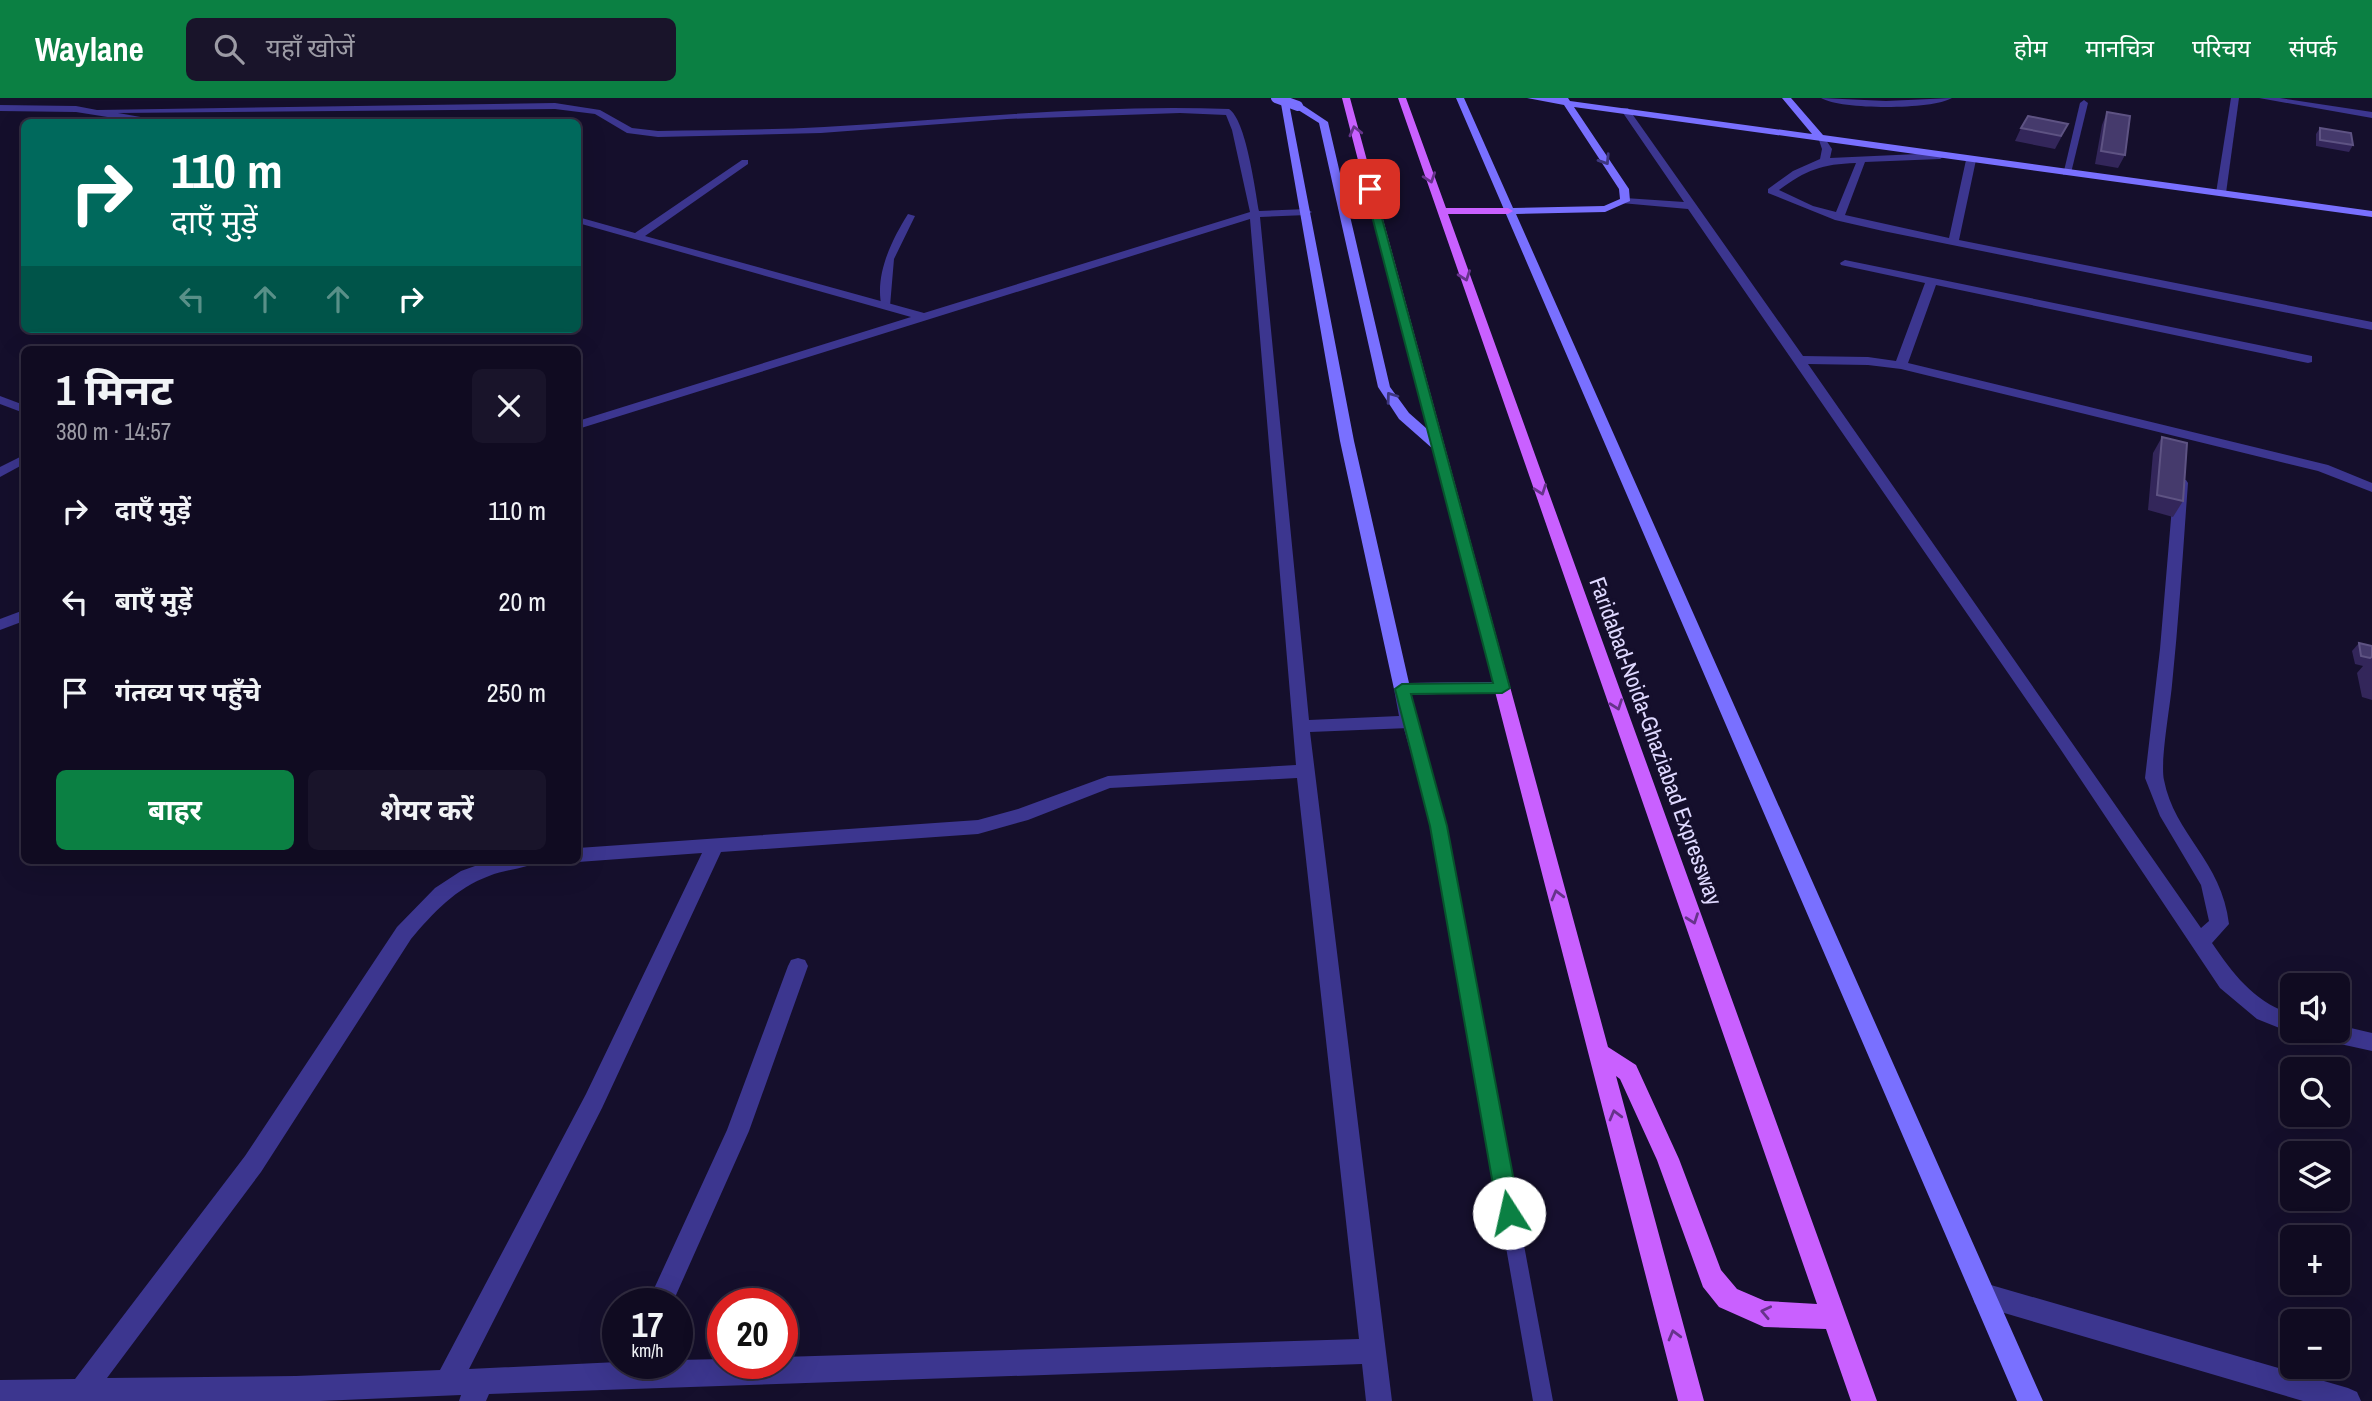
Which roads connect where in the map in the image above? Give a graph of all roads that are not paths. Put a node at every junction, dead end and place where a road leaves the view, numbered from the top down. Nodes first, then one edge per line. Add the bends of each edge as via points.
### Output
1 (1346, 98) edge
2 (1402, 98) edge
3 (1460, 98) edge
4 (1531, 98) edge
5 (1786, 98) edge
6 (1825, 98) edge
7 (1948, 98) edge
8 (2235, 98) edge
9 (2263, 98) edge
10 (1282, 99) edge
11 (1566, 100) edge
12 (2084, 103) dead end
13 (0, 108) edge
14 (1625, 110) junction
15 (101, 111) junction
16 (2372, 115) edge
17 (138, 119) edge
18 (1821, 139) junction
19 (1940, 156) junction
20 (1971, 160) junction
21 (1824, 161) junction
22 (1861, 161) junction
23 (746, 162) dead end
24 (2066, 173) junction
25 (2221, 193) junction
26 (1625, 201) junction
27 (1694, 206) junction
28 (1442, 211) junction
29 (1508, 211) junction
30 (1307, 212) junction
31 (1255, 214) junction
32 (2372, 214) edge
33 (911, 216) dead end
34 (1839, 218) junction
35 (581, 221) edge
36 (636, 237) junction
37 (1953, 242) junction
38 (1845, 263) dead end
39 (1932, 280) junction
40 (885, 306) junction
41 (927, 318) junction
42 (2372, 326) edge
43 (2308, 359) dead end
44 (1799, 360) junction
45 (1901, 365) junction
46 (0, 400) edge
47 (21, 409) edge
48 (581, 424) edge
49 (1438, 446) junction
50 (21, 461) edge
51 (2181, 471) edge
52 (0, 473) edge
53 (2372, 488) edge
54 (21, 616) edge
55 (0, 625) edge
56 (1502, 688) junction
57 (1402, 689) junction
58 (1409, 722) junction
59 (1303, 726) junction
60 (1306, 771) junction
61 (715, 845) junction
62 (581, 855) edge
63 (503, 864) edge
64 (2199, 942) junction
65 (799, 966) dead end
66 (2280, 1019) edge
67 (2350, 1037) edge
68 (2372, 1042) edge
69 (1598, 1052) junction
70 (666, 1288) edge
71 (1984, 1295) junction
72 (1834, 1317) junction
73 (1373, 1351) junction
74 (693, 1367) edge
75 (602, 1373) edge
76 (448, 1382) junction
77 (476, 1391) edge
78 (0, 1393) edge
79 (98, 1394) edge
80 (293, 1395) edge
81 (1379, 1401) edge
82 (1543, 1401) edge
83 (1691, 1401) edge
84 (1864, 1401) edge
85 (2030, 1401) edge
86 (2348, 1401) edge

49 -> 1 main road
2 -> 28 main road, Faridabad-Noida-Ghaziabad Expressway
3 - 29 street
4 - 11 street
5 - 18 street
6 - 7 street via 1886,104
8 - 25 street
9 - 16 street
10 - 30 street
49 -> 10 street, bridge via 1404,416 1384,387 1323,122
11 - 14 street
11 -> 26 street via 1624,190
12 - 24 street
13 - 15 street
14 - 18 street
14 - 27 street
15 - 17 street
15 - 31 street via 555,106 597,112 630,131 658,134 1210,110 1229,112 1237,130
18 - 19 street
18 - 21 street via 1827,149
19 - 20 street
19 - 22 street
20 - 24 street
20 - 37 street
21 - 22 street
21 - 34 street via 1796,173 1772,191
22 - 34 street
23 - 36 street
24 - 25 street
25 - 32 street
26 - 27 street
26 - 29 street via 1605,209
27 - 44 street
28 - 29 main road
28 -> 72 main road, Faridabad-Noida-Ghaziabad Expressway
29 - 71 street
30 - 31 street
30 - 57 street via 1347,441
31 - 41 street
31 - 59 street
33 - 40 lane via 887,262
34 - 37 street
35 - 36 street
36 - 40 street
37 - 42 street
38 - 39 street
39 - 43 street
39 - 45 street
40 - 41 street
41 - 48 street
44 - 45 street
44 - 64 street
45 - 53 street via 2181,440 2323,468
46 - 47 street
49 - 56 main road
50 - 52 street
51 - 64 street via 2154,778 2158,799 2215,891 2219,924
54 - 55 street
56 - 57 street
69 -> 56 main road
57 - 58 street
58 - 59 street
58 - 82 lane via 1438,826
59 - 60 street
60 - 61 street via 1108,782 978,827
60 - 73 street
61 - 62 street
61 - 76 street via 594,1101
63 - 79 street via 459,880 431,902 404,933
64 - 66 street via 2227,982 2248,1002
65 - 70 street via 738,1130
67 - 68 street
72 -> 69 main road via 1764,1314 1728,1298 1712,1278 1668,1159 1628,1072
83 -> 69 main road
71 - 85 street
71 - 86 street
72 - 84 main road, Faridabad-Noida-Ghaziabad Expressway
73 - 74 street
73 - 81 street
75 - 77 street
76 - 77 street
76 - 80 street
78 - 79 street
79 - 80 street

